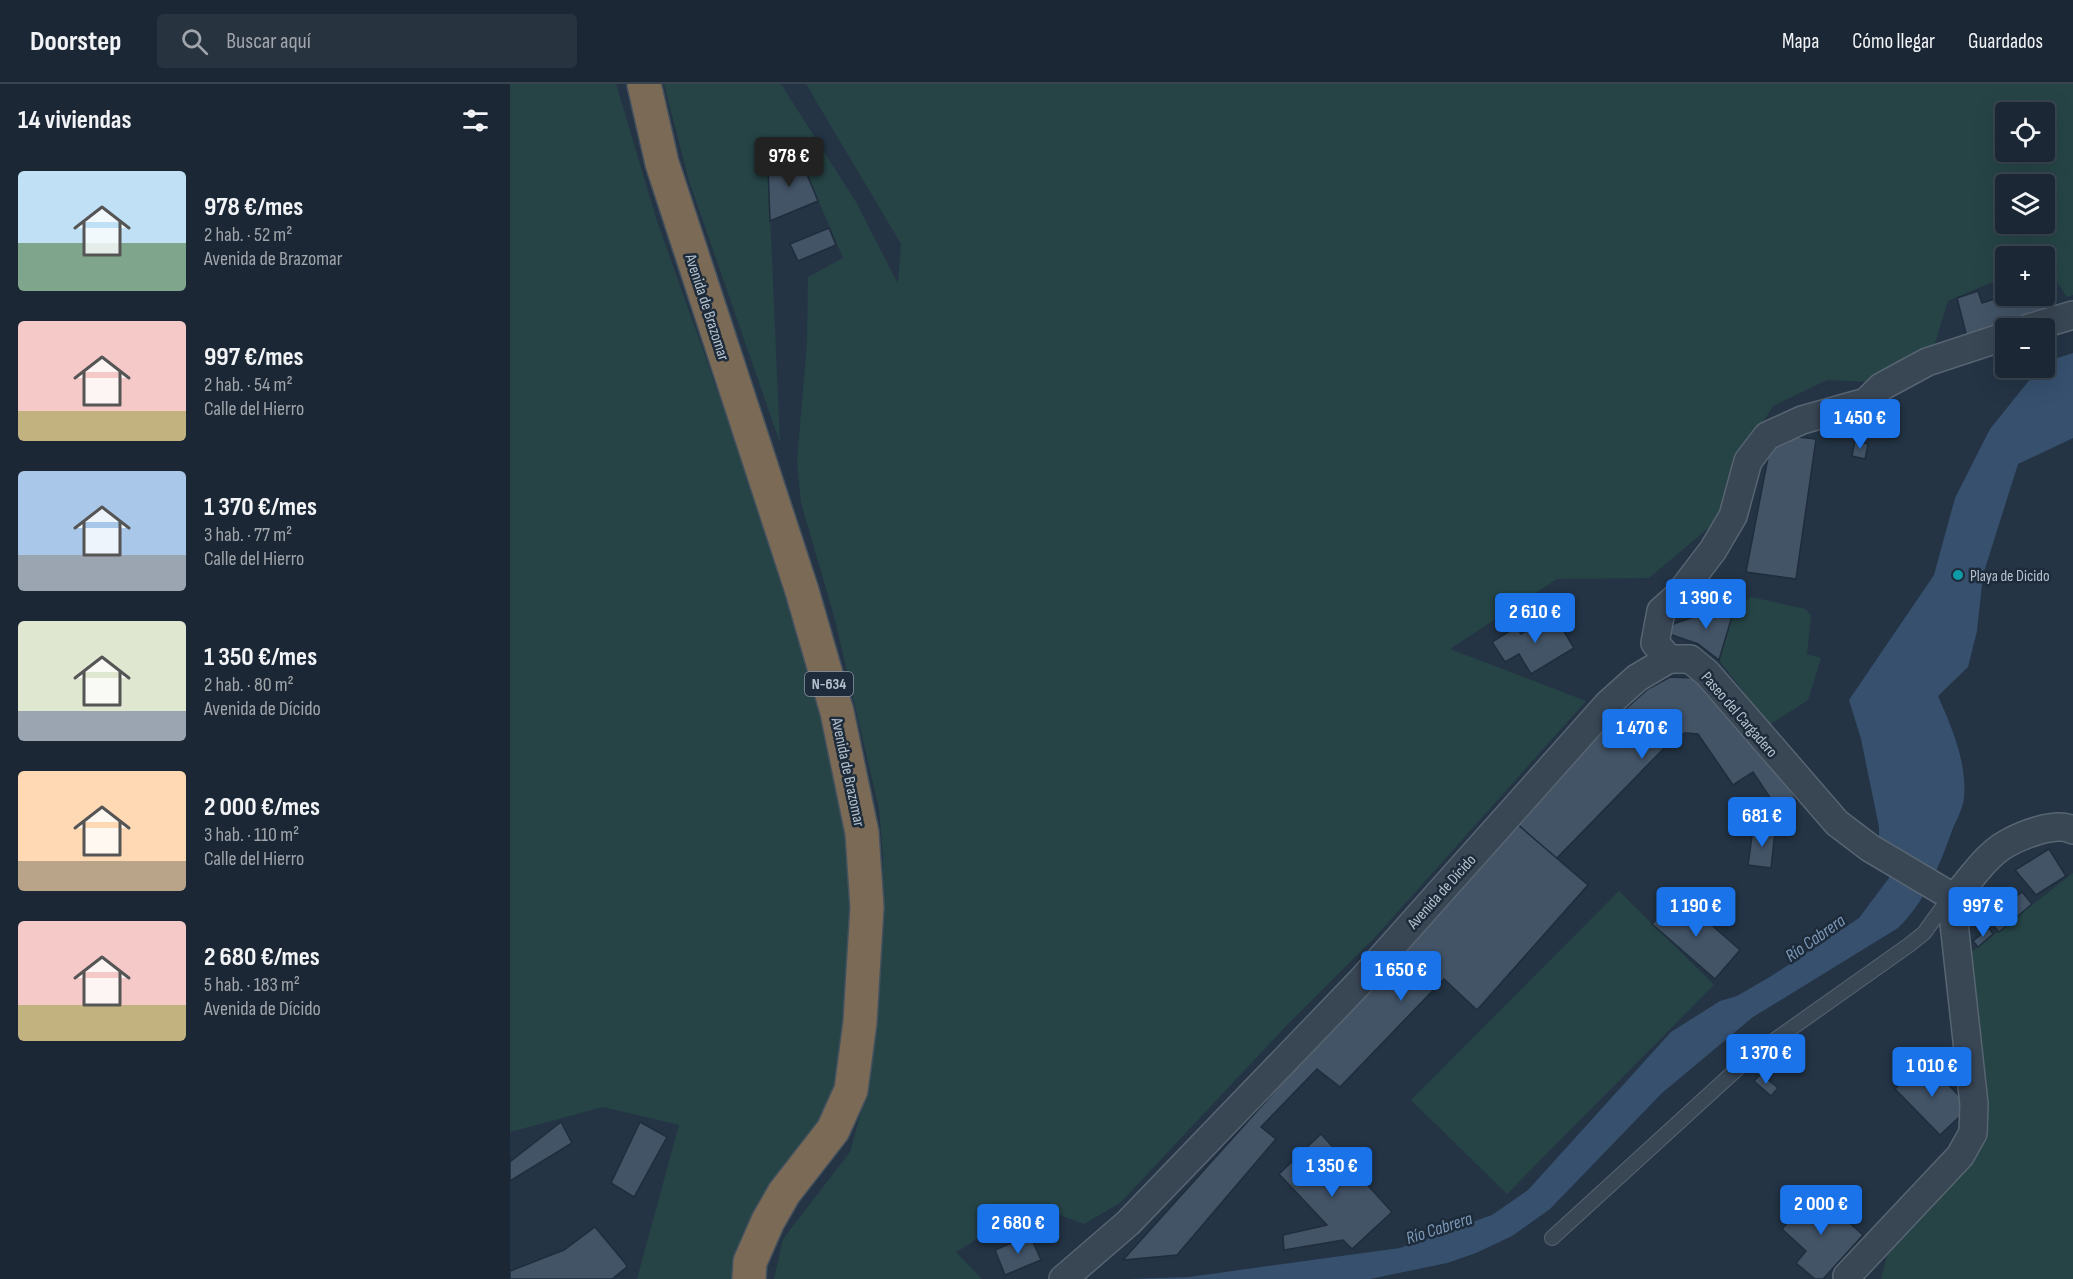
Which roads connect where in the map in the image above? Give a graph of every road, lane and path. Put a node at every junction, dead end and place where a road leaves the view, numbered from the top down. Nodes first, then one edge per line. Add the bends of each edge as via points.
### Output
1 (644, 84) edge
2 (2073, 315) edge
3 (2055, 320) edge
4 (1995, 340) edge
5 (1669, 659) junction
6 (2073, 830) edge
7 (1951, 896) junction
8 (1552, 1238) dead end
9 (1847, 1276) dead end
10 (749, 1279) edge
11 (1063, 1279) edge

1 - 10 highway, Avenida de Brazomar / N-634 via 662,163 802,591 834,701 862,833 867,907 860,1022 851,1090 833,1130 784,1193 768,1221 750,1262
2 - 3 street
4 - 5 street via 1928,362 1881,387 1866,402 1802,420 1767,436 1748,461 1733,516 1713,550 1678,596 1661,610 1655,644
5 - 7 street, Paseo del Cargadero via 1690,659 1707,673 1837,823 1870,848
5 - 11 street, Avenida de Dícido via 1637,678 1608,704 1361,981 1128,1223
6 - 7 street via 2066,826 2041,831 2005,844
7 - 8 lane via 1924,933 1748,1059
7 - 9 street via 1974,1104 1973,1133 1960,1156

